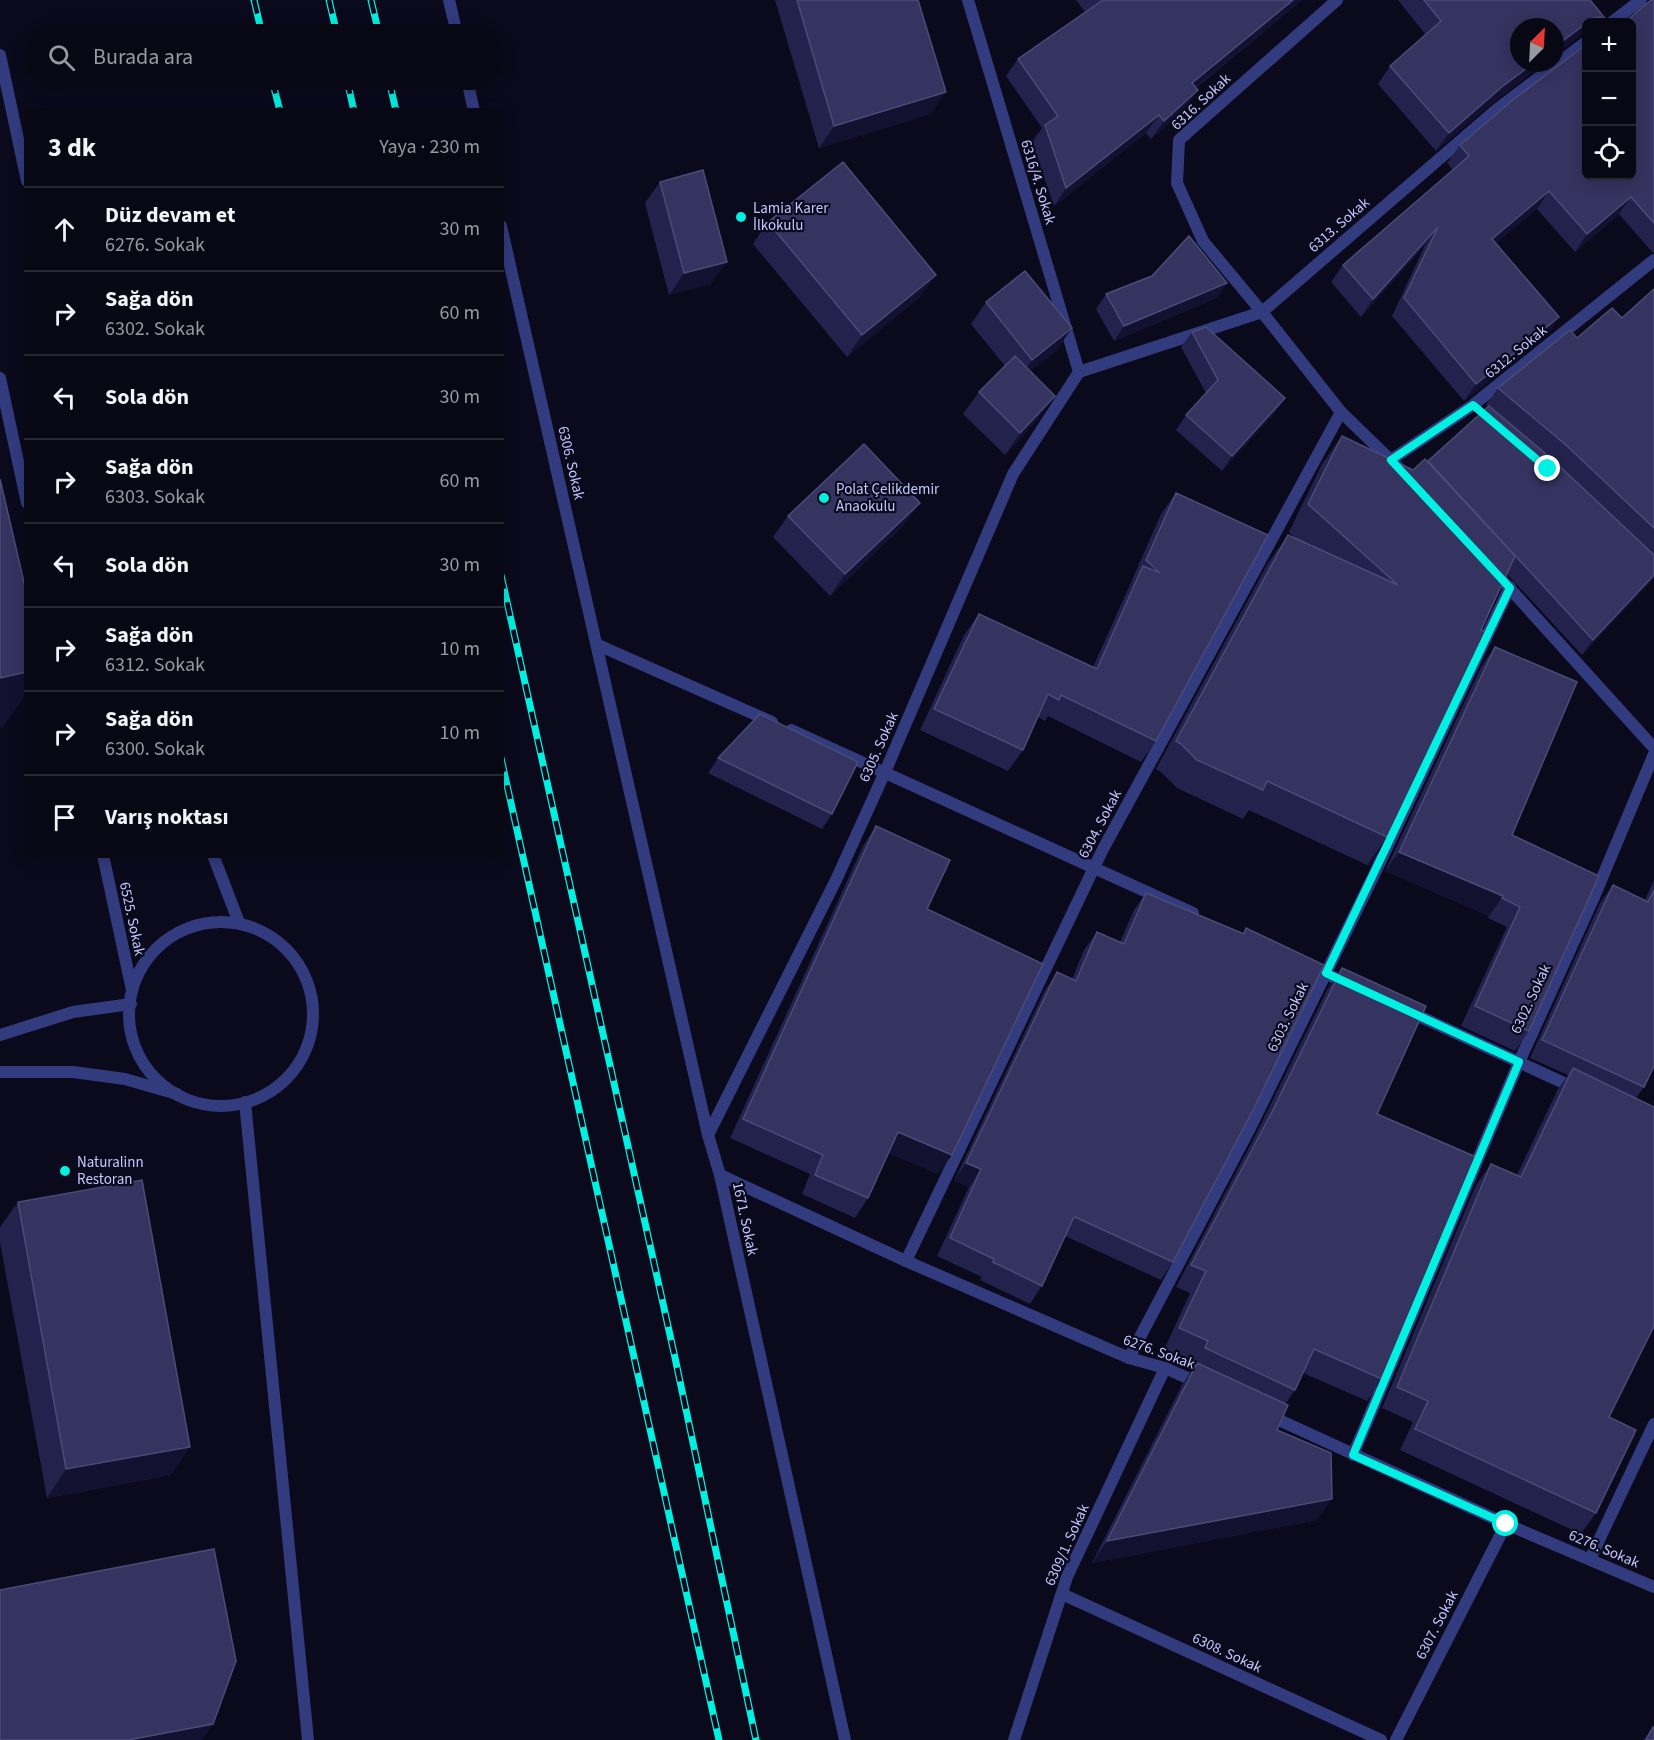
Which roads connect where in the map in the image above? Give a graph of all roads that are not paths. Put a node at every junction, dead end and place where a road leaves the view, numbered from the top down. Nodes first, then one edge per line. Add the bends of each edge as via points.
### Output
1 (449, 0) edge
2 (968, 0) edge
3 (1336, 0) edge
4 (1641, 0) edge
5 (1617, 18) edge
6 (455, 24) edge
7 (1582, 46) edge
8 (0, 55) edge
9 (469, 90) edge
10 (473, 108) edge
11 (24, 167) edge
12 (504, 239) edge
13 (1654, 260) edge
14 (1262, 312) junction
15 (1079, 372) junction
16 (0, 378) edge
17 (1341, 412) junction
18 (1391, 460) junction
19 (1415, 485) edge
20 (24, 489) edge
21 (1486, 562) edge
22 (1510, 588) junction
23 (598, 645) junction
24 (612, 706) joint
25 (1654, 748) edge
26 (1654, 754) edge
27 (885, 772) junction
28 (104, 858) edge
29 (214, 858) edge
30 (1094, 868) junction
31 (1199, 916) edge
32 (238, 920) junction
33 (1294, 959) edge
34 (1326, 973) junction
35 (1358, 988) edge
36 (132, 990) junction
37 (131, 1004) junction
38 (1401, 1008) edge
39 (0, 1035) edge
40 (1519, 1062) junction
41 (0, 1072) edge
42 (177, 1094) junction
43 (1592, 1096) edge
44 (245, 1102) junction
45 (708, 1135) junction
46 (720, 1174) junction
47 (906, 1261) junction
48 (1129, 1358) junction
49 (1165, 1368) junction
50 (1217, 1392) edge
51 (1259, 1411) edge
52 (1654, 1424) edge
53 (1353, 1455) junction
54 (1506, 1524) junction
55 (1590, 1559) junction
56 (1654, 1587) edge
57 (1062, 1594) junction
58 (308, 1740) edge
59 (844, 1740) edge
60 (1014, 1740) edge
61 (1381, 1740) edge
62 (1396, 1740) edge

1 - 6 street
2 - 15 street, 6316/4. Sokak
3 - 14 street, 6316. Sokak via 1179,140 1177,183 1203,241
4 - 5 street
7 - 14 street, 6313. Sokak via 1496,110
8 - 11 street
9 - 10 street
12 - 23 street, 6306. Sokak
13 - 18 street, 6312. Sokak via 1477,409
14 - 15 street, 6313. Sokak
14 - 17 street, 6316. Sokak
15 - 27 street, 6305. Sokak via 1014,474
16 - 20 street
17 - 18 street, 6316. Sokak
17 - 30 street, 6304. Sokak
18 - 19 street, 6316. Sokak
21 - 22 street
22 - 25 street
22 - 34 street, 6303. Sokak
23 - 24 street, 6306. Sokak
23 - 27 street
24 - 45 street, 1671. Sokak
26 - 40 street, 6302. Sokak
27 - 30 street
27 - 45 street, 6305. Sokak via 836,880
28 - 36 street, 6525. Sokak
29 - 32 street
30 - 31 street
30 - 47 street, 6304. Sokak
32 - 36 street via 184,930 161,944 143,965
32 - 44 street via 265,933 288,951 305,975 313,1003 312,1032 301,1059 284,1082 260,1098
33 - 34 street
34 - 35 street
34 - 48 street, 6303. Sokak
36 - 37 street
37 - 39 street via 73,1012
37 - 42 street via 130,1033 136,1050 153,1076
38 - 40 street
40 - 43 street
40 - 53 street, 6302. Sokak
41 - 42 street via 73,1072 125,1079
42 - 44 street via 203,1104
44 - 58 street
45 - 46 street, 1671. Sokak
46 - 47 street, 6276. Sokak
46 - 59 street, 1671. Sokak
47 - 48 street, 6276. Sokak
48 - 49 street, 6276. Sokak
49 - 50 street, 6276. Sokak
49 - 57 street, 6309/1. Sokak
51 - 53 street, 6276. Sokak
52 - 55 street
53 - 54 street, 6276. Sokak
54 - 55 street, 6276. Sokak
54 - 62 street, 6307. Sokak
55 - 56 street, 6276. Sokak
57 - 60 street, 6309/1. Sokak
57 - 61 street, 6308. Sokak

